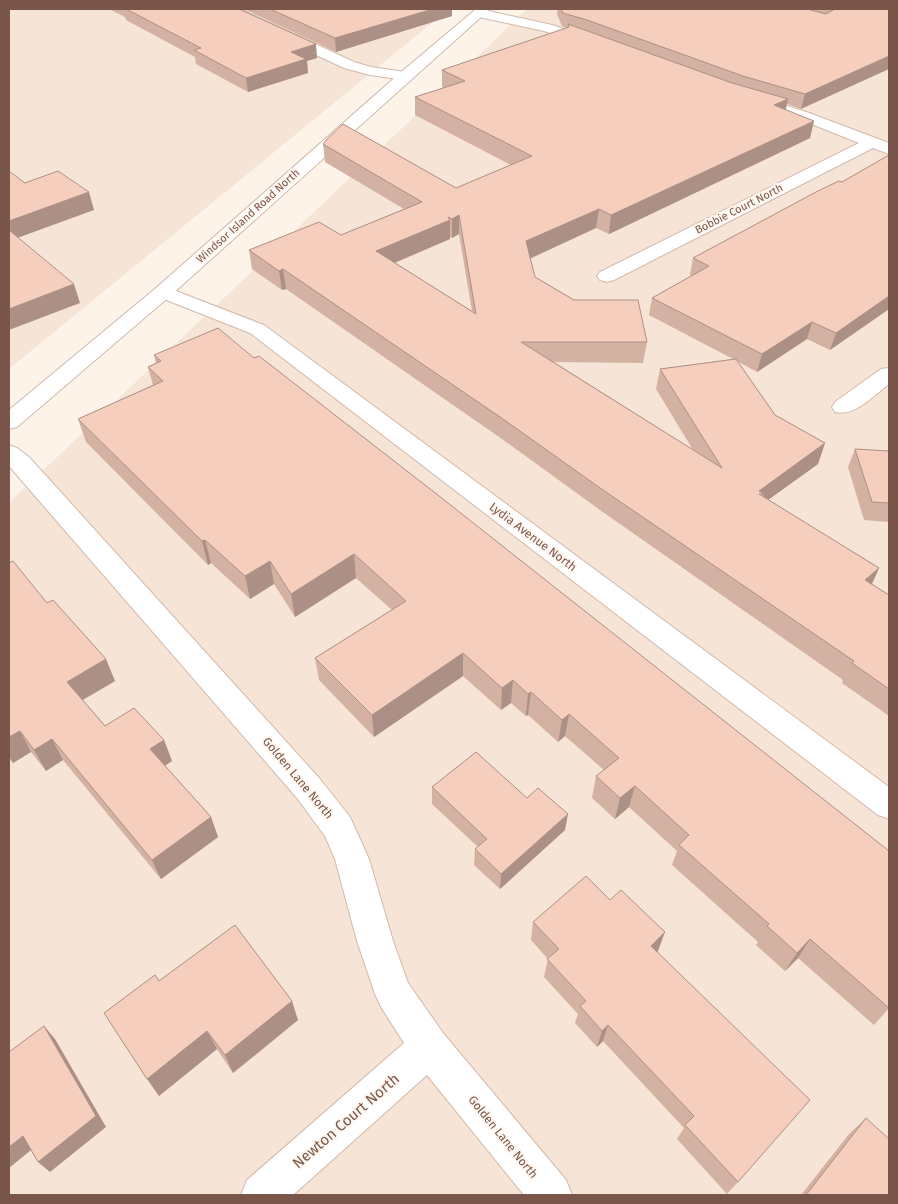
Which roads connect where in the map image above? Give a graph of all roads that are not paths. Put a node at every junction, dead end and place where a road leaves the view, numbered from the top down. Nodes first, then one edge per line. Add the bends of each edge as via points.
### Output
1 (230, 9) edge
2 (482, 11) edge
3 (608, 48) edge
4 (405, 76) junction
5 (734, 95) edge
6 (871, 142) junction
7 (889, 150) edge
8 (607, 276) dead end
9 (163, 292) junction
10 (889, 374) edge
11 (843, 407) dead end
12 (9, 422) edge
13 (9, 453) edge
14 (889, 805) edge
15 (430, 1048) junction
16 (262, 1195) edge
17 (551, 1195) edge

1 - 4 street via 349,65 370,72
2 - 3 street
2 - 4 street, Windsor Island Road North
4 - 9 street, Windsor Island Road North
5 - 6 street via 804,116
6 - 7 street
6 - 8 street, Bobbie Court North
9 - 12 street, Windsor Island Road North
9 - 14 street, Lydia Avenue North via 257,329
10 - 11 street
13 - 15 street, Golden Lane North via 308,788 338,827 352,859 394,994
15 - 16 street, Newton Court North
15 - 17 street, Golden Lane North

